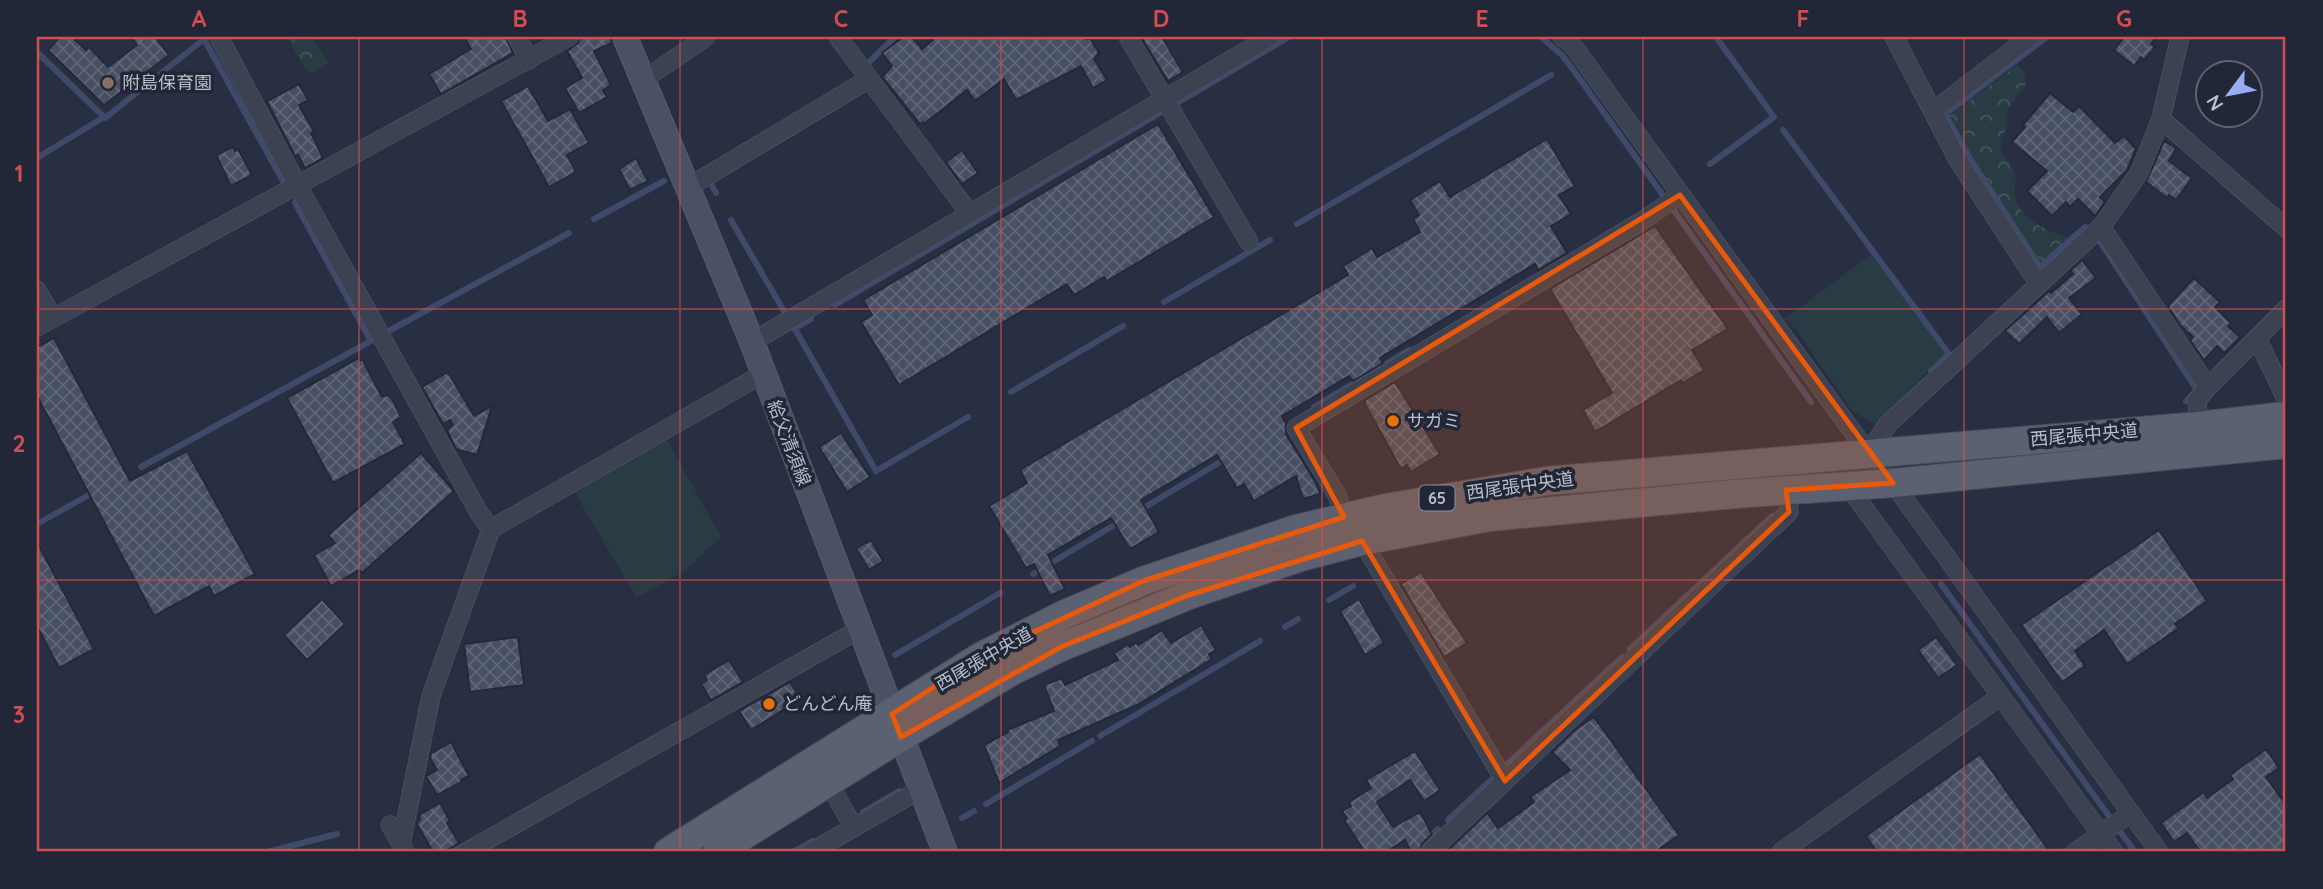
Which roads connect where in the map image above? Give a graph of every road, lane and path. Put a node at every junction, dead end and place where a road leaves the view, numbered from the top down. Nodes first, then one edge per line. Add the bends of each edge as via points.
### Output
1 (219, 37) edge
2 (517, 37) edge
3 (569, 37) edge
4 (625, 37) edge
5 (706, 37) edge
6 (838, 37) edge
7 (1128, 37) edge
8 (1270, 37) edge
9 (1562, 37) edge
10 (1894, 37) edge
11 (2030, 37) edge
12 (2180, 37) edge
13 (529, 60) junction
14 (869, 79) junction
15 (642, 81) junction
16 (1165, 100) junction
17 (1933, 111) junction
18 (2161, 119) junction
19 (298, 186) junction
20 (687, 188) junction
21 (1673, 200) junction
22 (970, 214) junction
23 (2101, 227) junction
24 (2286, 228) edge
25 (1249, 242) dead end
26 (2038, 283) junction
27 (37, 290) edge
28 (2286, 309) edge
29 (45, 323) edge
30 (2257, 338) junction
31 (752, 342) junction
32 (762, 374) junction
33 (2207, 387) junction
34 (2286, 399) edge
35 (2286, 416) edge
36 (2199, 426) junction
37 (2286, 444) edge
38 (1868, 453) junction
39 (1893, 483) junction
40 (1848, 486) junction
41 (1786, 490) junction
42 (1344, 517) junction
43 (491, 529) junction
44 (1362, 541) junction
45 (860, 629) junction
46 (2000, 696) junction
47 (896, 725) junction
48 (1505, 781) junction
49 (828, 782) junction
50 (921, 789) junction
51 (2127, 815) junction
52 (390, 825) dead end
53 (854, 828) junction
54 (2104, 832) junction
55 (403, 848) edge
56 (466, 852) edge
57 (668, 852) edge
58 (717, 852) edge
59 (811, 852) edge
60 (945, 852) edge
61 (1430, 852) edge
62 (1782, 852) edge
63 (2075, 852) edge
64 (2114, 852) edge
65 (2160, 852) edge

1 - 19 street
2 - 13 street
3 - 13 street
4 - 15 main road, 給父清須線
5 - 15 street
6 - 14 street
7 - 16 street
8 - 16 street
9 - 21 street via 1571,43
10 - 17 street
11 - 17 street
12 - 18 street
13 - 19 street
14 - 20 street
14 - 22 street
15 - 20 main road, 給父清須線
16 - 22 street
16 - 25 street
17 - 26 street via 1958,160
18 - 23 street via 2138,173
18 - 24 street
19 - 29 street
19 - 43 street
20 - 31 main road, 給父清須線
21 - 38 street
21 - 42 street via 1296,428 1337,495
22 - 31 street
23 - 26 street
23 - 33 street
26 - 38 street via 1888,424
27 - 29 street
28 - 30 street
30 - 33 street
30 - 34 street
31 - 32 main road, 給父清須線
32 - 43 street
32 - 45 main road, 給父清須線
33 - 36 street via 2197,400
35 - 36 main road, 西尾張中央道 / 65
36 - 38 main road, 西尾張中央道 / 65
37 - 39 main road, 西尾張中央道 / 65
38 - 39 street
38 - 42 main road, 西尾張中央道 / 65 via 1546,481
39 - 40 main road, 西尾張中央道 / 65
39 - 51 street
40 - 41 main road, 西尾張中央道 / 65
40 - 46 street
41 - 44 main road, 西尾張中央道 / 65 via 1489,517
41 - 48 street via 1789,512
42 - 47 main road, 西尾張中央道 / 65 via 1231,549 1065,614 980,657
43 - 55 street via 431,696
44 - 47 main road, 西尾張中央道 / 65 via 1301,556 1189,595
44 - 48 street
45 - 47 main road, 給父清須線
45 - 56 street
46 - 54 street
46 - 62 street
47 - 49 main road, 西尾張中央道 / 65
47 - 50 main road, 給父清須線
47 - 57 main road, 西尾張中央道 / 65
48 - 61 street
49 - 53 street
49 - 58 main road, 西尾張中央道 / 65
50 - 53 street
50 - 60 main road, 給父清須線
51 - 54 street
51 - 65 street
52 - 55 street
53 - 59 street
54 - 63 street
54 - 64 street

